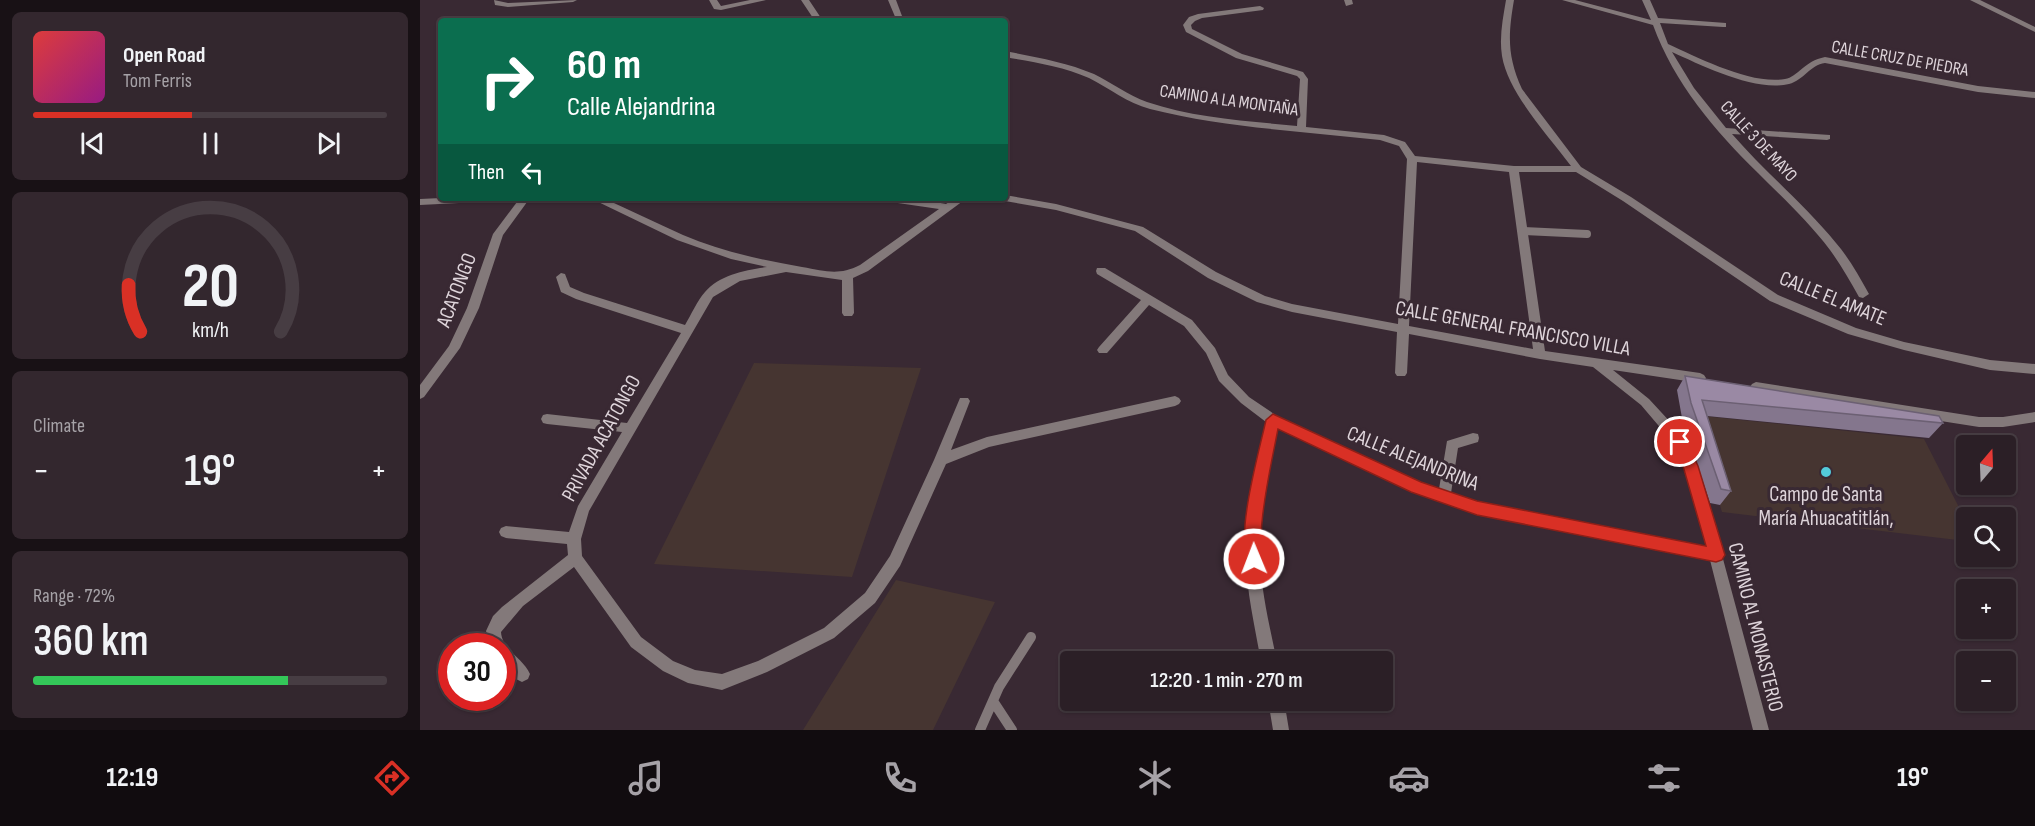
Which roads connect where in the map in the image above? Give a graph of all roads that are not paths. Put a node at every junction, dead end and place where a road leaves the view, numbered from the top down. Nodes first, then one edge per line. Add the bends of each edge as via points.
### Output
1 (498, 0) edge
2 (573, 0) edge
3 (713, 0) edge
4 (762, 0) edge
5 (805, 0) edge
6 (892, 0) edge
7 (1510, 0) edge
8 (1566, 0) edge
9 (1646, 0) edge
10 (1974, 0) edge
11 (1260, 8) dead end
12 (817, 18) edge
13 (895, 18) edge
14 (1656, 22) junction
15 (1724, 25) dead end
16 (2035, 30) edge
17 (1665, 46) junction
18 (1008, 55) edge
19 (1694, 59) junction
20 (1673, 61) junction
21 (2035, 95) edge
22 (1301, 128) junction
23 (1723, 130) junction
24 (1827, 137) dead end
25 (1412, 159) junction
26 (1514, 169) junction
27 (1578, 169) junction
28 (1008, 199) edge
29 (440, 201) edge
30 (523, 201) edge
31 (601, 201) edge
32 (903, 201) edge
33 (958, 201) edge
34 (420, 202) edge
35 (948, 208) junction
36 (1523, 231) junction
37 (1587, 234) dead end
38 (786, 268) junction
39 (1101, 271) dead end
40 (848, 276) junction
41 (561, 277) dead end
42 (1863, 294) dead end
43 (1147, 300) junction
44 (848, 313) dead end
45 (1405, 329) junction
46 (686, 330) junction
47 (1103, 350) dead end
48 (1540, 355) junction
49 (1595, 362) junction
50 (2035, 369) edge
51 (1401, 373) dead end
52 (1713, 380) edge
53 (1748, 386) edge
54 (420, 394) edge
55 (964, 400) dead end
56 (1175, 401) dead end
57 (2035, 417) edge
58 (547, 419) dead end
59 (1273, 420) junction
60 (628, 428) junction
61 (1473, 438) dead end
62 (941, 460) junction
63 (1444, 497) junction
64 (506, 532) dead end
65 (574, 539) junction
66 (1716, 555) junction
67 (575, 558) junction
68 (493, 633) edge
69 (1031, 637) dead end
70 (1267, 651) edge
71 (516, 667) edge
72 (522, 674) dead end
73 (993, 701) junction
74 (1278, 711) edge
75 (980, 730) edge
76 (1012, 730) edge
77 (1281, 730) edge
78 (1761, 730) edge

1 - 2 street via 508,5
3 - 4 street via 717,8
5 - 12 street
6 - 13 street
7 - 27 street via 1504,58 1511,76
8 - 14 street
9 - 14 street, CALLE 3 DE MAYO
10 - 16 street
11 - 22 street via 1201,16 1187,26 1239,56 1300,74 1304,79
14 - 15 street
14 - 17 street, CALLE 3 DE MAYO
17 - 19 street, CALLE CRUZ DE PIEDRA
17 - 20 street, CALLE 3 DE MAYO
18 - 22 street, CAMINO A LA MONTAÑA via 1071,68 1126,98 1150,106
19 - 20 street
19 - 21 street, CALLE CRUZ DE PIEDRA via 1774,82 1792,80 1808,64 1825,60 1966,87
20 - 23 street, CALLE 3 DE MAYO
22 - 25 street, CAMINO A LA MONTAÑA via 1392,139 1402,144
23 - 24 street
23 - 42 street, CALLE 3 DE MAYO via 1819,226
25 - 26 street
25 - 45 street
26 - 27 street
26 - 36 street
27 - 50 street, CALLE EL AMATE via 1774,298 1852,331 1904,346 1990,365
28 - 45 street, CALLE GENERAL FRANCISCO VILLA via 1139,229 1212,275 1262,299 1340,319
29 - 34 street
30 - 54 street, ACATONGO via 498,234 473,308 454,348
31 - 38 street via 681,238
32 - 35 street
33 - 35 street
35 - 40 street
36 - 37 lane
36 - 48 street
38 - 40 street
38 - 46 street, PRIVADA ACATONGO via 725,281 709,294
39 - 43 street, CALLE ALEJANDRINA
40 - 44 street
41 - 46 street via 565,289 580,296
43 - 47 street
43 - 59 street, CALLE ALEJANDRINA via 1188,323 1211,351 1223,378
45 - 48 street, CALLE GENERAL FRANCISCO VILLA
45 - 51 street
46 - 60 street, PRIVADA ACATONGO
48 - 49 street, CALLE GENERAL FRANCISCO VILLA
49 - 52 street, CALLE GENERAL FRANCISCO VILLA
49 - 66 street, CAMINO AL MONASTERIO via 1645,402 1680,442 1691,466
53 - 57 street via 1979,422
55 - 62 street
56 - 62 street via 987,442
58 - 60 street
59 - 63 street, CALLE ALEJANDRINA
59 - 70 street via 1254,526 1254,575
60 - 65 street, PRIVADA ACATONGO via 583,510
61 - 63 street via 1452,445
62 - 67 street via 895,561 870,598 829,633 762,668 722,682 694,678 668,666 636,642
63 - 66 street, CALLE ALEJANDRINA via 1477,508
64 - 65 street
65 - 67 street, PRIVADA ACATONGO
66 - 78 street, CAMINO AL MONASTERIO
67 - 68 street via 503,615
69 - 73 lane
71 - 72 street
73 - 75 lane
73 - 76 lane
74 - 77 street

